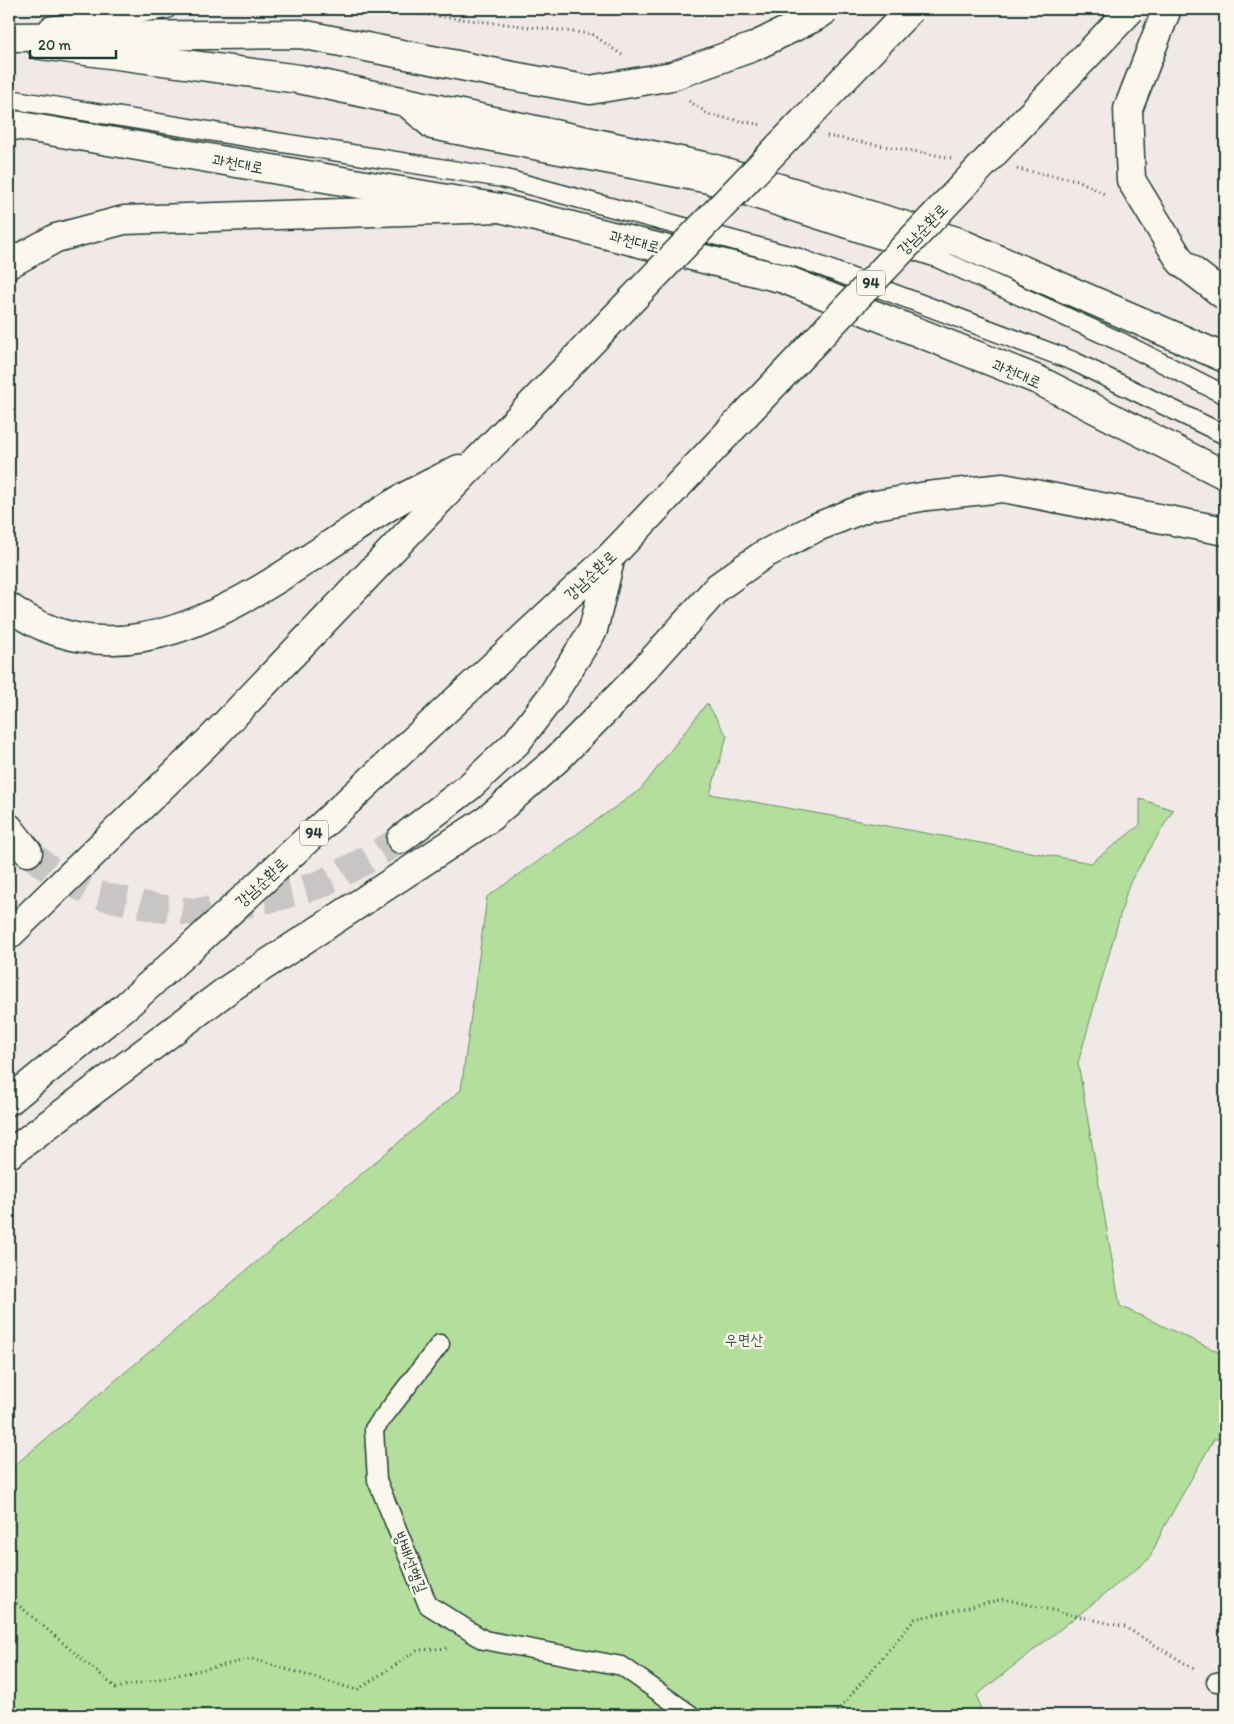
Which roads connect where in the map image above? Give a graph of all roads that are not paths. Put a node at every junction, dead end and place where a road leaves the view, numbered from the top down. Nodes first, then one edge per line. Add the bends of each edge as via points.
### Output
1 (167, 9) edge
2 (827, 9) edge
3 (911, 9) edge
4 (1131, 9) edge
5 (1167, 9) edge
6 (9, 32) edge
7 (9, 37) edge
8 (9, 41) edge
9 (9, 99) edge
10 (398, 100) junction
11 (9, 124) edge
12 (500, 208) junction
13 (9, 264) edge
14 (1225, 296) edge
15 (1225, 358) edge
16 (1225, 396) edge
17 (1225, 435) edge
18 (478, 460) junction
19 (1225, 476) edge
20 (1225, 531) edge
21 (611, 556) junction
22 (9, 607) edge
23 (9, 828) edge
24 (401, 839) tunnel mouth
25 (28, 852) tunnel mouth
26 (9, 935) edge
27 (9, 1101) edge
28 (9, 1154) edge
29 (440, 1344) dead end
30 (691, 1715) edge

1 - 6 lane
2 - 7 main road, bridge via 753,47 672,76 590,90 301,34
3 - 18 main road, bridge
4 - 21 main road, 강남순환로 / 94, bridge
5 - 14 main road, bridge via 1128,109 1131,180 1181,262
8 - 10 main road via 299,79
9 - 17 lane via 502,178 799,258 1073,361
10 - 15 main road via 712,168 956,240
10 - 16 lane via 431,130 708,184 936,258 1123,343
11 - 12 main road, 과천대로
12 - 13 main road via 124,220 56,238
12 - 19 main road, 과천대로 via 784,279 1038,380
18 - 22 main road via 401,499 296,569 190,626 138,640 99,639 71,636 29,621
18 - 26 main road via 215,735
20 - 28 main road via 1003,488 870,506 817,527 763,555 718,586 634,681 556,760 486,820 230,988
21 - 24 main road via 593,630 551,697 516,743 469,787
21 - 27 main road, 강남순환로 / 94 via 182,956
23 - 25 main road
29 - 30 lane, 방배선행길 via 374,1429 377,1480 428,1604 484,1640 622,1666

